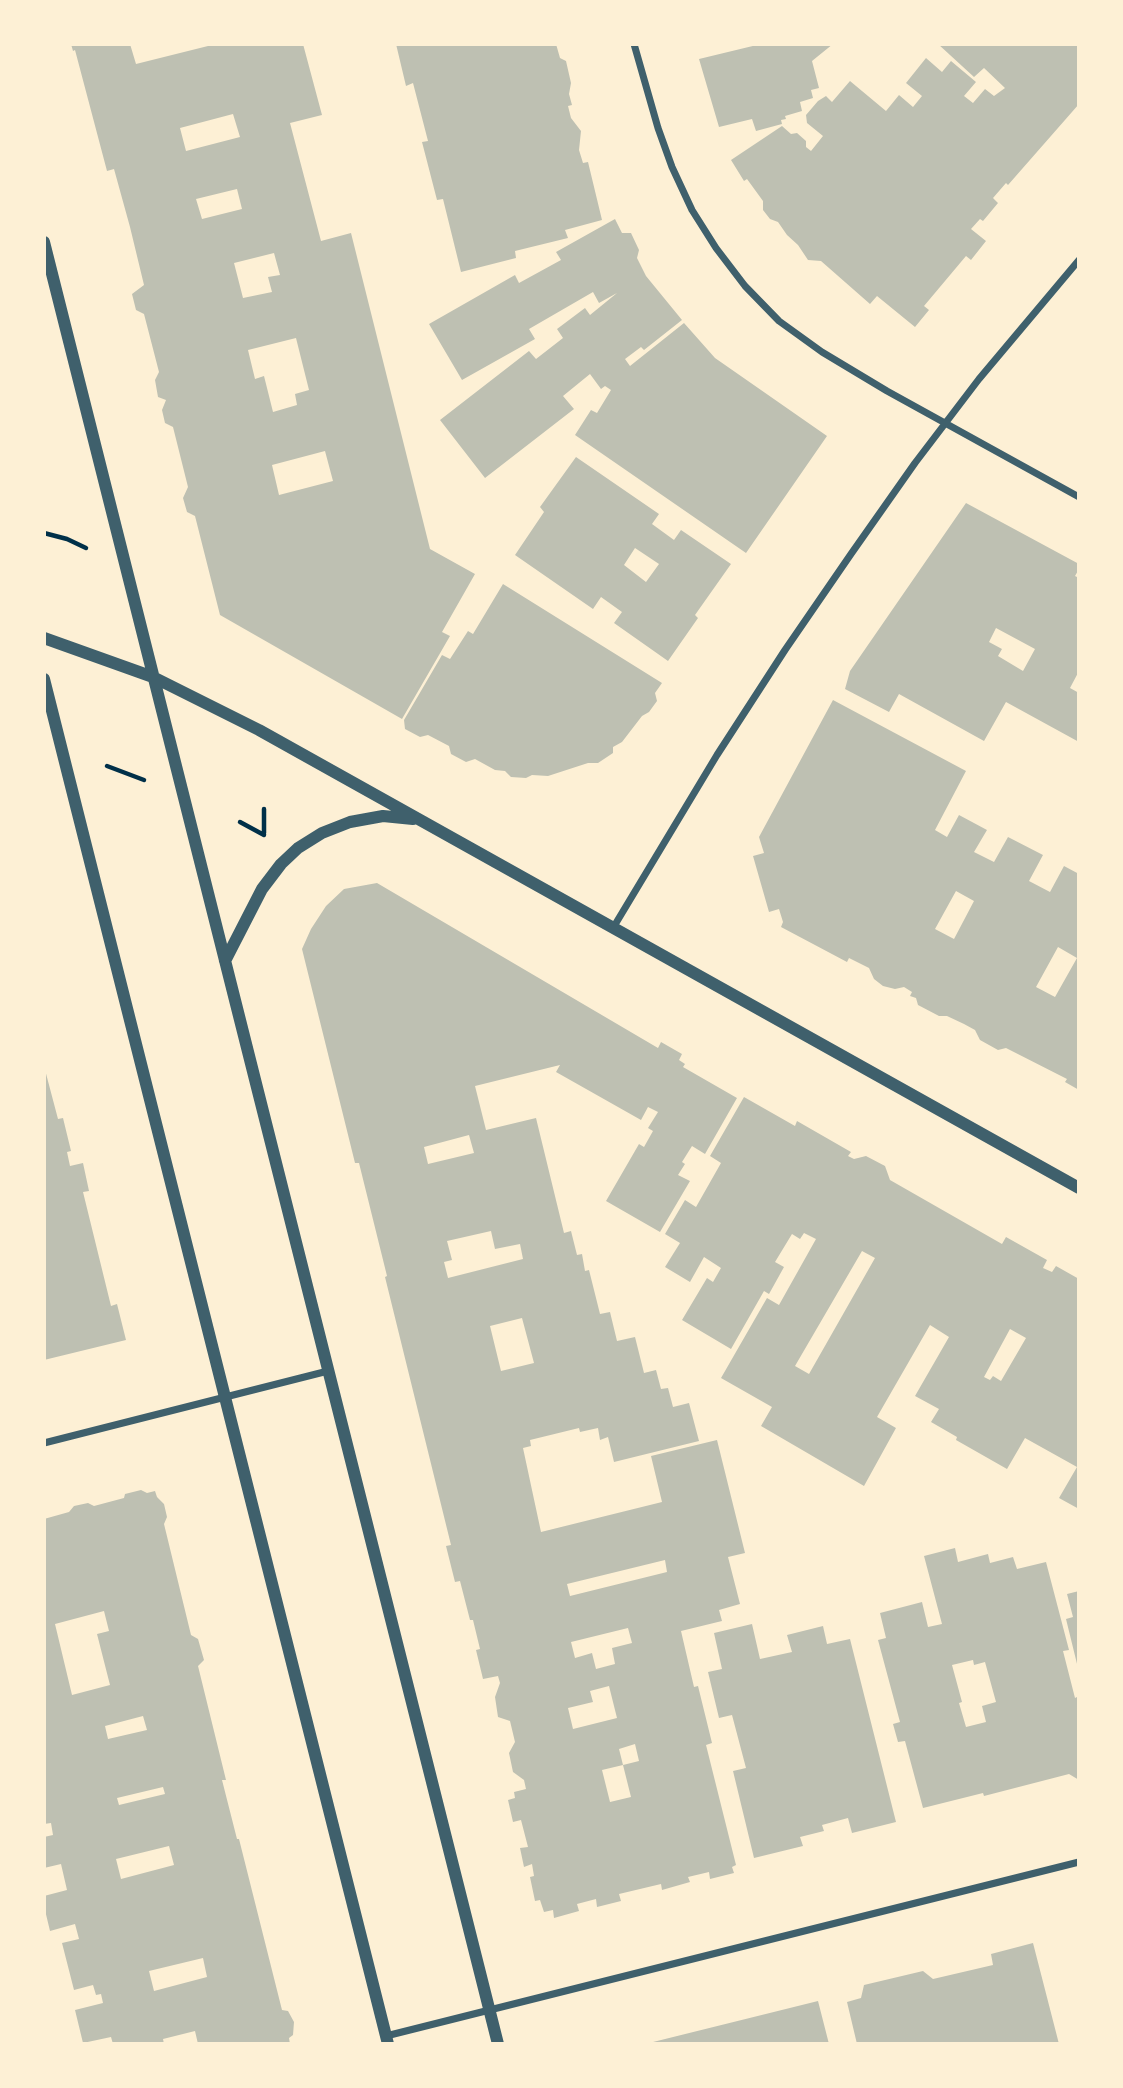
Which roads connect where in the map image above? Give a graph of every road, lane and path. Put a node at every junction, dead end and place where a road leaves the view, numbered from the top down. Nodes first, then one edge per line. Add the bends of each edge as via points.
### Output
1 (634, 44) edge
2 (44, 242) edge
3 (1079, 260) edge
4 (946, 423) junction
5 (1079, 497) edge
6 (44, 533) edge
7 (92, 550) dead end
8 (44, 638) edge
9 (153, 677) junction
10 (44, 679) edge
11 (107, 766) dead end
12 (150, 782) dead end
13 (264, 809) dead end
14 (419, 820) junction
15 (264, 835) dead end
16 (613, 928) junction
17 (225, 961) junction
18 (1079, 1188) edge
19 (328, 1371) junction
20 (225, 1396) junction
21 (44, 1443) edge
22 (1079, 1862) edge
23 (489, 2010) junction
24 (387, 2040) edge
25 (498, 2044) edge

1 - 4 street via 672,167 692,210 745,286 779,321 822,352
2 - 9 street
3 - 4 street
4 - 5 street
4 - 16 street via 785,650
6 - 7 path
8 - 9 street
9 - 14 street via 259,730
9 - 17 street
10 - 20 street
11 - 12 path
13 - 15 path
14 - 16 street
14 - 17 street via 383,816 350,822 298,848 262,889
16 - 18 street
17 - 19 street
19 - 20 street
19 - 23 street
20 - 21 street
20 - 24 street
22 - 23 street
23 - 24 street
23 - 25 street

